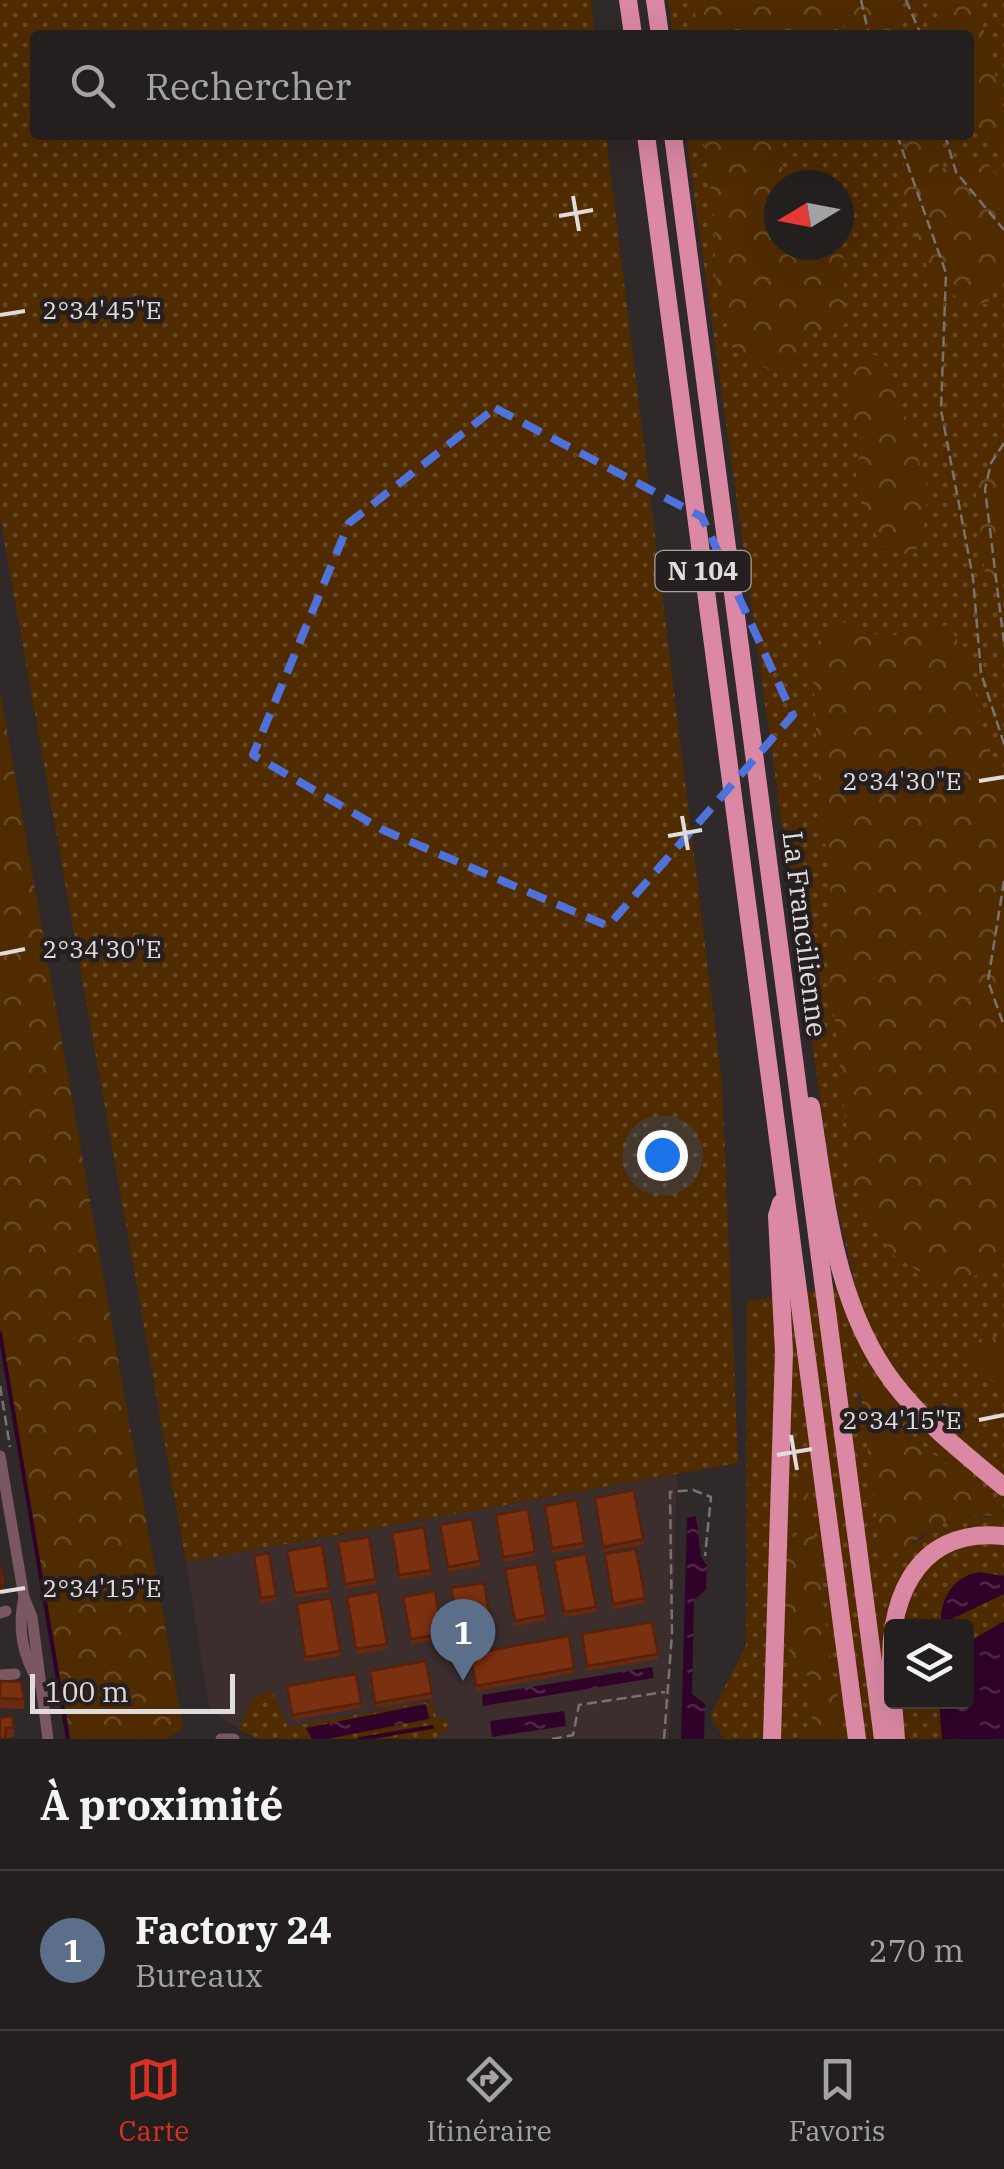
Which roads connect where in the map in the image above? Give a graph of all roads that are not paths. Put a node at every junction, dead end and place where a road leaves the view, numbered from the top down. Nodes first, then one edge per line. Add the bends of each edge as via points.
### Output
1 (628, 0) edge
2 (655, 0) edge
3 (632, 30) edge
4 (659, 30) edge
5 (647, 140) edge
6 (674, 140) edge
7 (797, 1086) junction
8 (786, 1188) junction
9 (0, 1456) edge
10 (1004, 1487) edge
11 (1004, 1536) edge
12 (895, 1619) edge
13 (15, 1674) dead end
14 (0, 1675) edge
15 (894, 1709) edge
16 (48, 1739) edge
17 (221, 1739) edge
18 (234, 1739) edge
19 (772, 1739) edge
20 (857, 1739) edge
21 (884, 1739) edge
22 (896, 1739) edge

1 - 3 highway
2 - 4 highway
5 - 8 highway, La Francilienne / N 104
6 - 7 highway, La Francilienne / N 104
7 - 10 highway via 810,1105 834,1244 866,1338 893,1383
7 - 21 highway, La Francilienne / N 104
8 - 19 highway via 777,1216 784,1352
8 - 20 highway, La Francilienne / N 104
9 - 16 street via 24,1598 19,1618
11 - 12 highway via 944,1545 910,1577
13 - 14 street
15 - 22 highway
17 - 18 street

